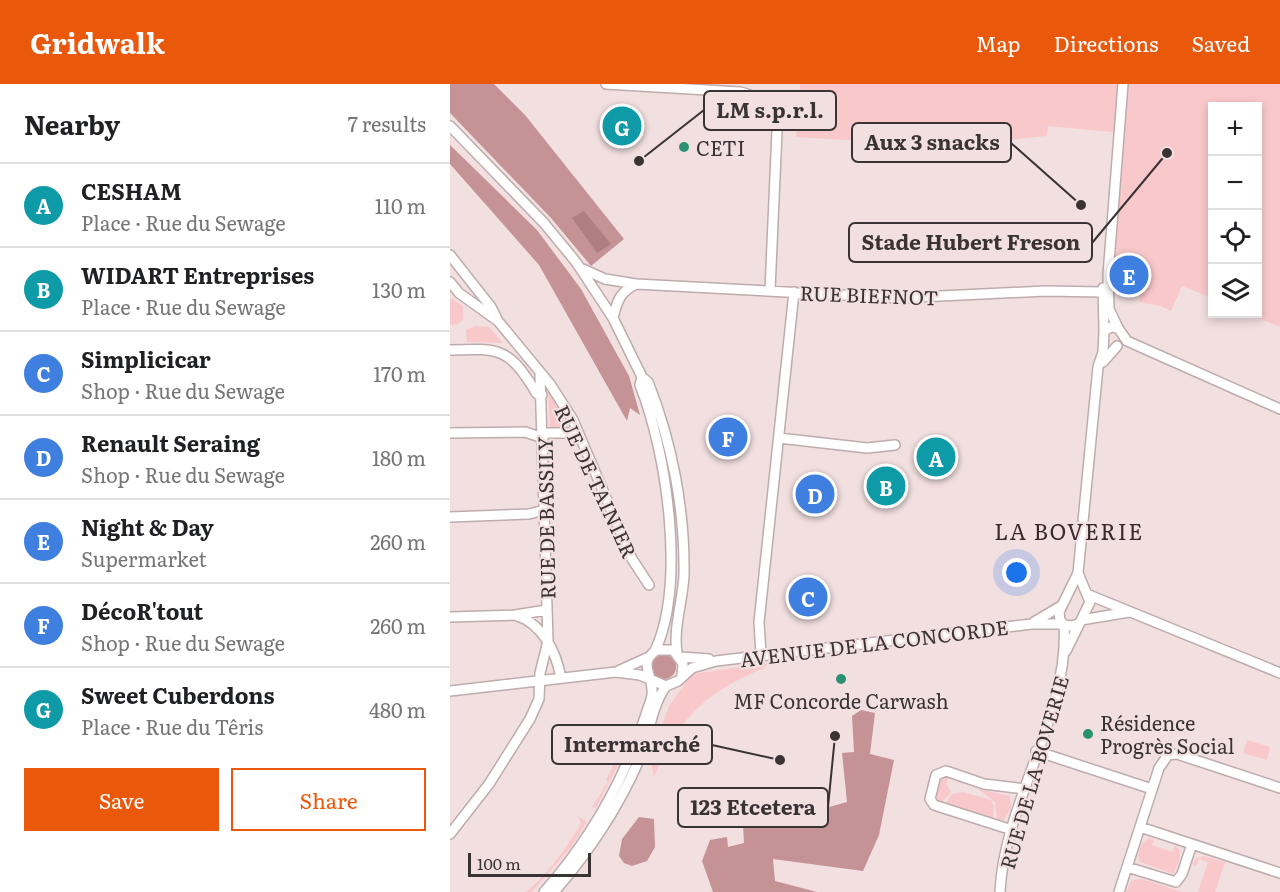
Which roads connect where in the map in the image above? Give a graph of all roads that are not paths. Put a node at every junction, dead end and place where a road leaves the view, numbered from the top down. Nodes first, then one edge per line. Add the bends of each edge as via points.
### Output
1 (606, 84) edge
2 (1123, 84) edge
3 (450, 126) edge
4 (450, 255) edge
5 (580, 267) junction
6 (463, 271) junction
7 (1108, 275) junction
8 (636, 284) junction
9 (451, 287) edge
10 (770, 290) junction
11 (794, 292) junction
12 (1102, 292) junction
13 (1109, 309) junction
14 (613, 318) junction
15 (498, 321) junction
16 (1104, 331) junction
17 (1120, 332) junction
18 (1103, 342) junction
19 (1117, 346) junction
20 (450, 350) edge
21 (1098, 372) junction
22 (540, 375) junction
23 (642, 377) junction
24 (542, 396) junction
25 (1280, 408) edge
26 (543, 432) junction
27 (450, 433) edge
28 (576, 433) junction
29 (779, 438) junction
30 (895, 445) dead end
31 (544, 510) junction
32 (529, 514) junction
33 (450, 517) edge
34 (545, 521) junction
35 (1078, 573) junction
36 (649, 585) dead end
37 (1071, 593) junction
38 (1088, 594) junction
39 (1064, 603) junction
40 (1129, 612) junction
41 (547, 613) junction
42 (515, 615) junction
43 (450, 617) edge
44 (532, 622) junction
45 (1080, 622) junction
46 (1032, 624) junction
47 (1064, 625) junction
48 (548, 641) junction
49 (1066, 651) junction
50 (652, 654) junction
51 (679, 655) junction
52 (762, 655) junction
53 (716, 660) junction
54 (616, 672) junction
55 (1280, 674) edge
56 (682, 676) junction
57 (561, 678) junction
58 (650, 679) junction
59 (540, 681) junction
60 (666, 686) junction
61 (450, 691) edge
62 (1036, 751) junction
63 (1280, 788) edge
64 (1025, 789) junction
65 (1152, 789) junction
66 (1140, 827) junction
67 (1012, 830) junction
68 (450, 834) edge
69 (1192, 844) junction
70 (1127, 867) junction
71 (1280, 873) edge
72 (544, 892) edge
73 (554, 892) edge
74 (1000, 892) edge
75 (1119, 892) edge

1 - 10 street via 740,93 767,107 777,131
2 - 7 street
3 - 5 street via 544,223
4 - 6 street, RUE DE TAINIER
5 - 8 street, RUE BIEFNOT via 604,279
5 - 14 street
6 - 9 street, RUE DE TAINIER
6 - 15 street, RUE DE TAINIER
7 - 12 street
7 - 13 street
8 - 10 street, RUE BIEFNOT
8 - 14 street via 619,297
9 - 15 street, RUE DE TAINIER
10 - 11 street, RUE BIEFNOT
11 - 12 street, RUE BIEFNOT via 922,298
11 - 29 street
12 - 13 street
12 - 16 street
13 - 17 street
14 - 23 street
15 - 22 street, RUE DE TAINIER
16 - 17 street via 1111,327
16 - 18 street
17 - 19 street
17 - 25 street via 1131,343
18 - 19 street
18 - 21 street
19 - 21 street
20 - 24 street via 503,352
21 - 35 street
22 - 24 street, RUE DE BASSILY
22 - 28 street, RUE DE TAINIER via 573,420
23 - 50 street via 640,385 663,469 669,528 666,612
23 - 51 street via 648,382 662,421 678,492 684,575 676,641
24 - 26 street, RUE DE BASSILY
26 - 27 street
26 - 28 street
26 - 31 street, RUE DE BASSILY
28 - 36 street, RUE DE TAINIER via 632,559
29 - 30 street via 867,448
29 - 52 street via 759,622
31 - 32 street
31 - 34 street, RUE DE BASSILY
32 - 33 street
32 - 34 street
34 - 41 street, RUE DE BASSILY
35 - 37 street
35 - 38 street
37 - 38 street via 1079,590
37 - 39 street
38 - 40 street
38 - 45 street, RUE DE LA BOVERIE via 1089,607
39 - 46 street, AVENUE DE LA CONCORDE
39 - 47 street, RUE DE LA BOVERIE via 1059,612
40 - 45 street
40 - 55 street
41 - 42 street
41 - 44 street
41 - 48 street, RUE DE BASSILY
42 - 43 street
42 - 44 street
44 - 48 street
45 - 47 street
45 - 49 street, RUE DE LA BOVERIE
46 - 47 street, AVENUE DE LA CONCORDE
46 - 52 street, AVENUE DE LA CONCORDE
47 - 49 street, RUE DE LA BOVERIE
48 - 57 street, RUE DE BASSILY
48 - 59 street, RUE DE BASSILY
49 - 62 street, RUE DE LA BOVERIE
50 - 51 street via 668,648
50 - 54 street
50 - 58 street via 646,668
51 - 53 street, AVENUE DE LA CONCORDE
51 - 56 street
52 - 53 street, AVENUE DE LA CONCORDE
53 - 56 street, AVENUE DE LA CONCORDE
54 - 57 street
54 - 58 street
56 - 60 street
57 - 59 street
58 - 60 street
58 - 72 street via 650,704 617,786 586,839
59 - 61 street
59 - 68 street, RUE DE BASSILY via 539,699 525,728
60 - 73 street via 618,802 582,858
62 - 64 street, RUE DE LA BOVERIE
62 - 65 street
63 - 65 street via 1172,754 1162,762
64 - 67 street, RUE DE LA BOVERIE
64 - 67 street via 984,784 943,770 930,789 931,802 938,808
65 - 66 street
66 - 69 street
66 - 70 street
67 - 74 street, RUE DE LA BOVERIE
69 - 70 street via 1176,882
69 - 71 street
70 - 75 street

